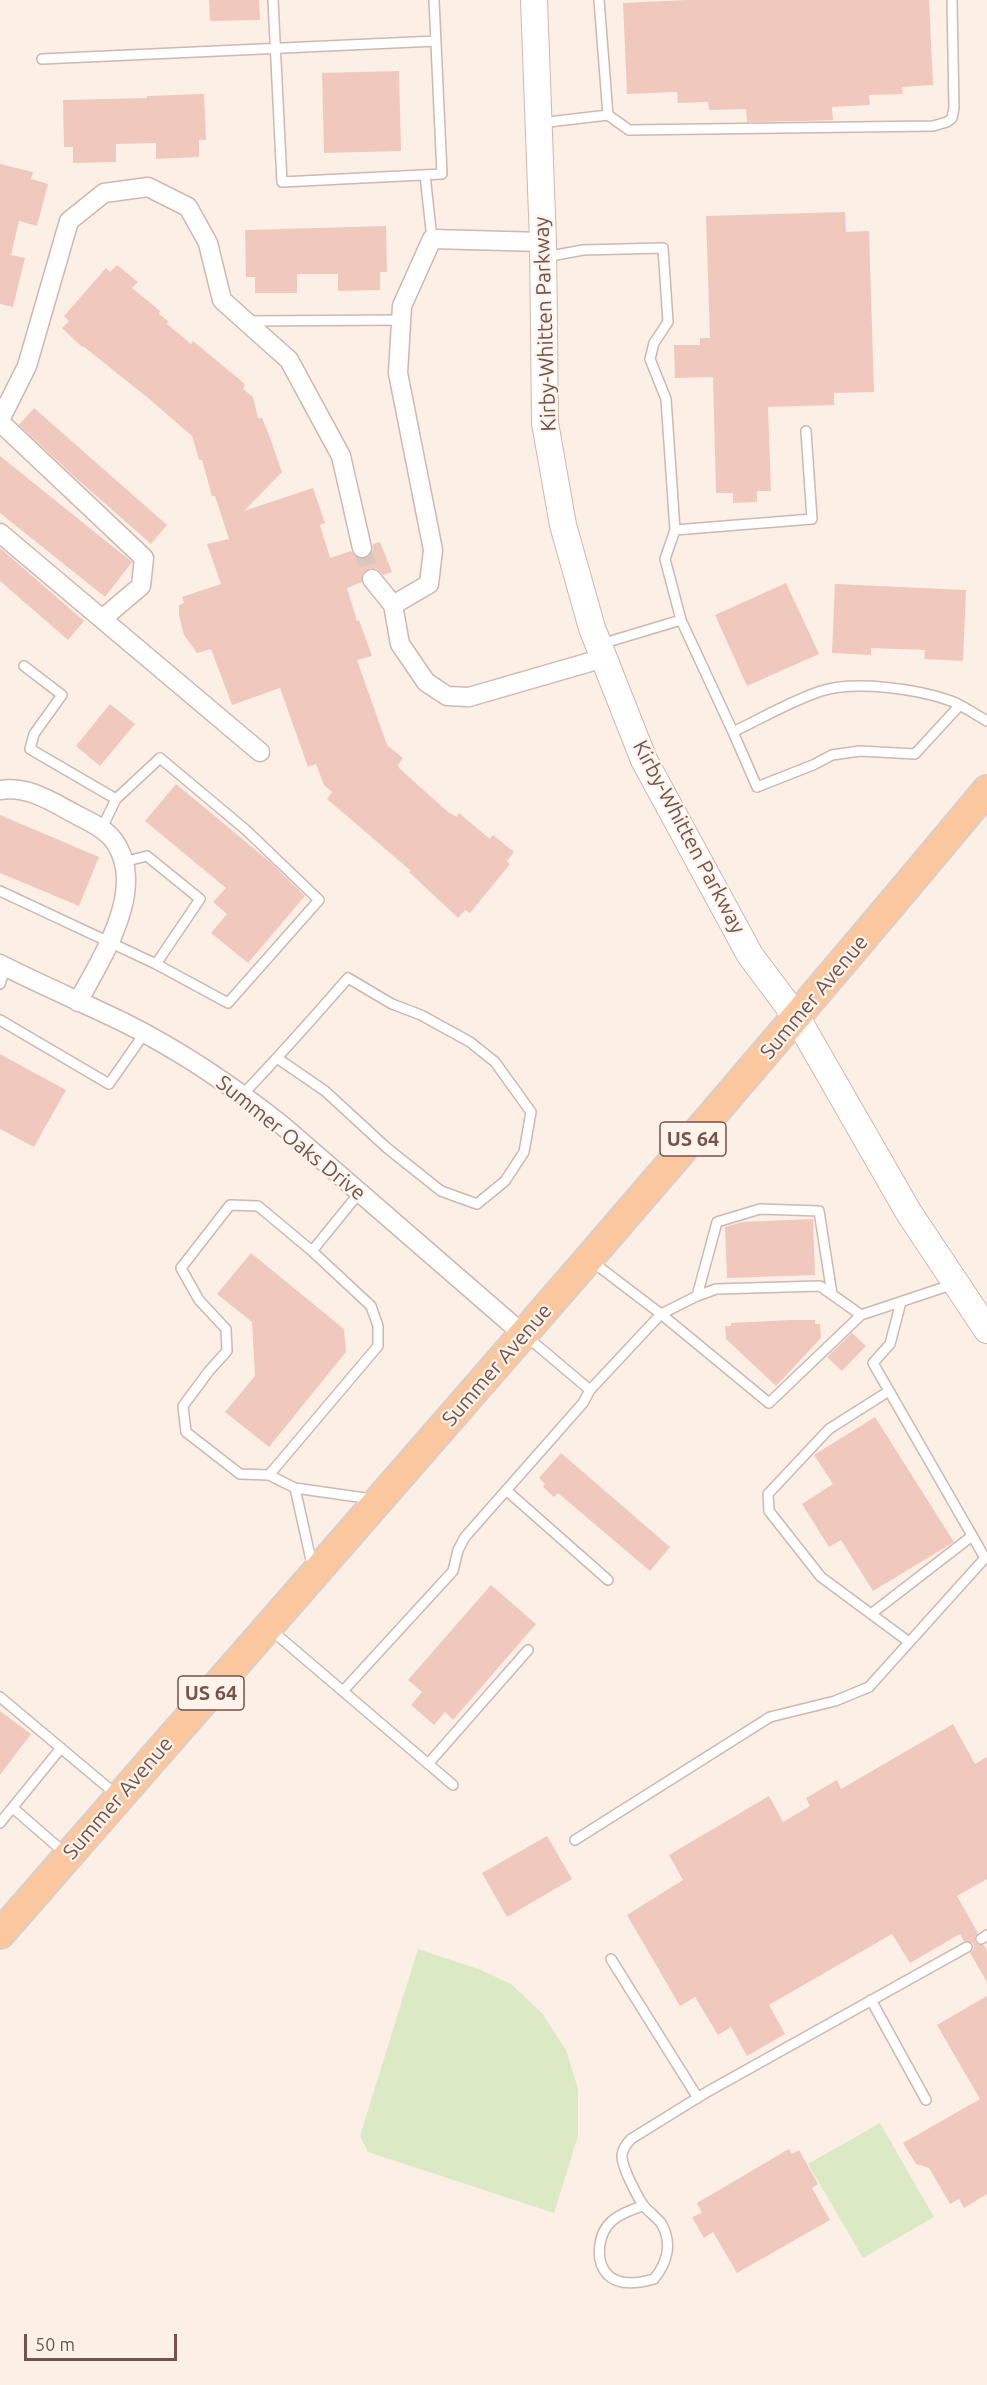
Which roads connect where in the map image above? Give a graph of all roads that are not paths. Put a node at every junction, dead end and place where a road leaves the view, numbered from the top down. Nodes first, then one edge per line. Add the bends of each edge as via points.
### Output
1 (273, 0) edge
2 (434, 0) edge
3 (534, 0) edge
4 (599, 0) edge
5 (952, 0) edge
6 (436, 41) junction
7 (275, 48) junction
8 (42, 59) dead end
9 (608, 115) junction
10 (537, 124) junction
11 (425, 175) junction
12 (432, 239) junction
13 (543, 250) junction
14 (401, 320) junction
15 (246, 321) junction
16 (0, 421) edge
17 (806, 430) dead end
18 (675, 530) junction
19 (0, 533) edge
20 (362, 548) tunnel mouth
21 (372, 579) tunnel mouth
22 (393, 605) junction
23 (102, 619) junction
24 (681, 620) junction
25 (602, 652) junction
26 (24, 666) dead end
27 (960, 705) junction
28 (987, 721) edge
29 (733, 732) junction
30 (260, 752) dead end
31 (0, 790) edge
32 (987, 790) edge
33 (116, 799) junction
34 (102, 828) junction
35 (123, 862) junction
36 (0, 891) edge
37 (109, 941) junction
38 (156, 964) junction
39 (2, 972) edge
40 (78, 1002) junction
41 (797, 1018) junction
42 (0, 1020) edge
43 (144, 1034) junction
44 (277, 1058) junction
45 (243, 1094) junction
46 (360, 1192) junction
47 (312, 1251) junction
48 (589, 1260) junction
49 (956, 1284) junction
50 (832, 1294) junction
51 (697, 1296) junction
52 (901, 1302) junction
53 (661, 1314) junction
54 (861, 1315) junction
55 (987, 1330) edge
56 (524, 1335) junction
57 (590, 1390) junction
58 (889, 1392) junction
59 (269, 1475) junction
60 (295, 1488) junction
61 (506, 1490) junction
62 (380, 1500) junction
63 (972, 1536) junction
64 (986, 1559) edge
65 (314, 1575) junction
66 (608, 1580) dead end
67 (871, 1614) junction
68 (268, 1627) junction
69 (909, 1642) junction
70 (528, 1650) dead end
71 (343, 1691) junction
72 (0, 1697) edge
73 (61, 1748) junction
74 (428, 1764) junction
75 (453, 1785) dead end
76 (119, 1797) junction
77 (13, 1808) junction
78 (0, 1823) edge
79 (575, 1839) dead end
80 (67, 1855) junction
81 (2, 1928) edge
82 (967, 1947) dead end
83 (611, 1959) dead end
84 (872, 2000) junction
85 (698, 2098) junction
86 (926, 2100) dead end
87 (644, 2206) junction

1 - 7 lane
2 - 6 lane
3 - 10 main road, Kirby-Whitten Parkway
4 - 9 lane
5 - 9 lane via 954,108 947,122 933,126 629,130
6 - 7 lane
6 - 11 lane via 442,174
7 - 8 lane
7 - 11 lane via 282,182
9 - 10 lane
10 - 13 main road, Kirby-Whitten Parkway
11 - 12 lane
12 - 13 street
12 - 14 street via 402,306
13 - 18 lane via 663,248 668,322 654,343 650,359 666,399
13 - 25 main road, Kirby-Whitten Parkway via 544,423 563,525
14 - 15 lane
14 - 22 street via 398,373 433,550 429,584
15 - 16 street via 222,300 208,243 188,207 148,187 104,193 69,221 27,366
15 - 20 street via 289,360 341,456
16 - 23 street via 144,558 141,586
17 - 18 lane via 812,519
18 - 24 lane via 665,559
19 - 23 street
21 - 22 street
22 - 25 street via 400,644 426,682 447,696 469,697
23 - 30 street
24 - 25 lane
24 - 29 lane
25 - 41 main road, Kirby-Whitten Parkway via 644,760 750,954
26 - 33 lane via 62,695 33,734 30,749
27 - 28 lane
27 - 29 lane via 886,687 843,687 821,691
27 - 29 lane via 915,754 860,751 832,755 757,787
31 - 34 street via 12,788 39,795
32 - 41 main road, Summer Avenue / US 64
33 - 34 lane
33 - 38 lane via 160,758 246,830 319,900 228,1003
34 - 35 street
35 - 37 street via 125,899
35 - 38 lane via 147,856 200,898
36 - 37 lane
37 - 38 lane
37 - 40 street
39 - 40 street, Summer Oaks Drive
40 - 43 street, Summer Oaks Drive
41 - 48 main road, Summer Avenue / US 64
41 - 49 main road, Kirby-Whitten Parkway via 909,1213
42 - 43 lane via 109,1084
43 - 45 street, Summer Oaks Drive
44 - 44 lane via 348,978 392,1004 449,1028 495,1062 531,1112 524,1152 506,1181 477,1204 441,1191 325,1091
44 - 45 lane
45 - 46 street, Summer Oaks Drive
46 - 47 lane
46 - 56 street, Summer Oaks Drive
47 - 59 lane via 371,1306 378,1326 378,1346
47 - 59 lane via 258,1206 230,1205 181,1268 199,1300 226,1329 228,1351 183,1406 186,1432 240,1474
48 - 53 lane
48 - 56 main road, Summer Avenue / US 64
49 - 52 lane
49 - 55 main road, Kirby-Whitten Parkway
50 - 51 lane via 820,1286 716,1289
50 - 51 lane via 819,1211 760,1209 717,1222
50 - 54 lane
51 - 53 lane
52 - 54 lane
52 - 58 lane via 890,1344 873,1363
53 - 54 lane via 769,1403
53 - 57 lane
56 - 57 lane
56 - 62 main road, Summer Avenue / US 64
57 - 61 lane via 583,1403
58 - 63 lane
58 - 67 lane via 829,1429 768,1494 769,1510 821,1577
59 - 60 lane
60 - 62 lane
60 - 65 lane
61 - 66 lane
61 - 71 lane via 465,1537 453,1571
62 - 65 main road, Summer Avenue / US 64
63 - 64 lane
63 - 67 lane
64 - 69 lane
65 - 68 main road, Summer Avenue / US 64
67 - 69 lane
68 - 71 lane
68 - 76 main road, Summer Avenue / US 64
69 - 79 lane via 869,1687 835,1701 770,1717
70 - 74 lane
71 - 74 lane
72 - 73 lane
73 - 76 lane
73 - 77 lane
74 - 75 lane
76 - 80 main road, Summer Avenue / US 64
77 - 78 lane
77 - 80 lane
80 - 81 main road, Summer Avenue / US 64
82 - 84 lane
83 - 85 lane
84 - 85 lane
84 - 86 lane
85 - 87 lane via 624,2146 623,2165
87 - 87 lane via 664,2231 667,2258 654,2279 623,2283 609,2276 602,2265 599,2249 603,2231 613,2220

